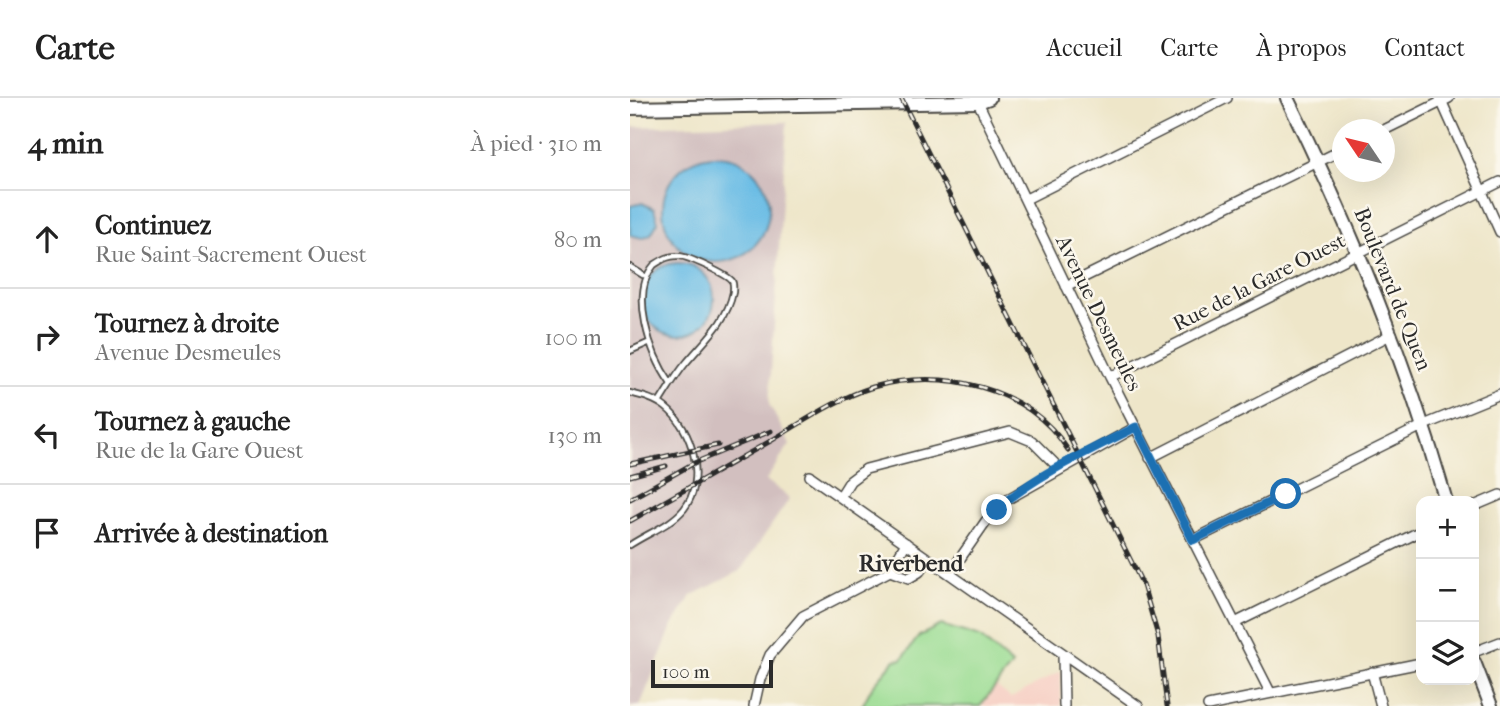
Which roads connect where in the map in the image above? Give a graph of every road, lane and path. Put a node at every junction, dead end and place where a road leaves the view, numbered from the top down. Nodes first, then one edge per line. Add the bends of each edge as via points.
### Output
1 (1227, 98) edge
2 (1287, 98) edge
3 (981, 99) edge
4 (1444, 99) edge
5 (630, 108) edge
6 (1395, 124) edge
7 (1332, 155) edge
8 (1318, 162) junction
9 (1500, 182) edge
10 (1482, 190) junction
11 (1026, 200) junction
12 (1500, 232) edge
13 (1359, 251) junction
14 (630, 267) edge
15 (643, 275) junction
16 (638, 282) dead end
17 (1066, 286) junction
18 (636, 308) dead end
19 (1392, 334) junction
20 (648, 342) junction
21 (630, 351) edge
22 (1110, 377) junction
23 (671, 384) junction
24 (630, 393) edge
25 (1500, 394) edge
26 (659, 403) junction
27 (1424, 425) junction
28 (1136, 427) junction
29 (1150, 458) junction
30 (1060, 469) junction
31 (810, 476) dead end
32 (1500, 495) edge
33 (1445, 496) edge
34 (840, 497) junction
35 (1479, 504) edge
36 (1416, 533) edge
37 (1193, 540) junction
38 (906, 543) junction
39 (630, 545) edge
40 (929, 559) junction
41 (890, 571) junction
42 (950, 573) junction
43 (1237, 622) junction
44 (1500, 642) edge
45 (1479, 650) edge
46 (1063, 654) junction
47 (1416, 664) edge
48 (1372, 672) junction
49 (1479, 675) edge
50 (1270, 692) junction
51 (1235, 703) edge
52 (754, 706) edge
53 (1064, 706) edge
54 (1138, 706) edge
55 (1208, 706) edge
56 (1381, 706) edge
57 (1491, 706) edge

1 - 11 street
2 - 8 street, Boulevard de Quen
3 - 5 street
3 - 11 street, Avenue Desmeules
4 - 6 street
4 - 10 street
7 - 8 street
8 - 13 street, Boulevard de Quen
8 - 17 street
9 - 10 street, Rue de la Gare Ouest
10 - 12 street
10 - 13 street, Rue de la Gare Ouest
11 - 17 street, Avenue Desmeules
13 - 19 street, Boulevard de Quen
13 - 22 street, Rue de la Gare Ouest
14 - 15 lane
15 - 16 lane
15 - 23 lane via 664,258 681,256 732,282 734,289 718,328
17 - 22 street, Avenue Desmeules
18 - 20 lane
19 - 27 street, Boulevard de Quen
19 - 29 street
20 - 21 lane
20 - 23 lane
22 - 28 street, Avenue Desmeules
23 - 26 lane
24 - 26 lane
25 - 27 street
26 - 39 lane via 685,432 697,482 695,493 683,510
27 - 33 street, Boulevard de Quen
27 - 37 street
28 - 29 street, Avenue Desmeules
28 - 30 street
29 - 37 street, Avenue Desmeules
30 - 34 street via 1023,435 998,434 866,469 850,481
30 - 42 street via 1008,499 986,521
31 - 34 street
32 - 35 street
34 - 38 street
36 - 43 street
37 - 43 street, Avenue Desmeules
38 - 40 street
38 - 41 street
40 - 41 street via 909,578
40 - 42 street
41 - 52 street via 803,616 770,654
42 - 46 street
43 - 50 street, Avenue Desmeules
44 - 45 street
46 - 53 street
46 - 54 street
47 - 48 street
48 - 50 street
48 - 56 street
49 - 57 street
50 - 51 street
51 - 55 street

